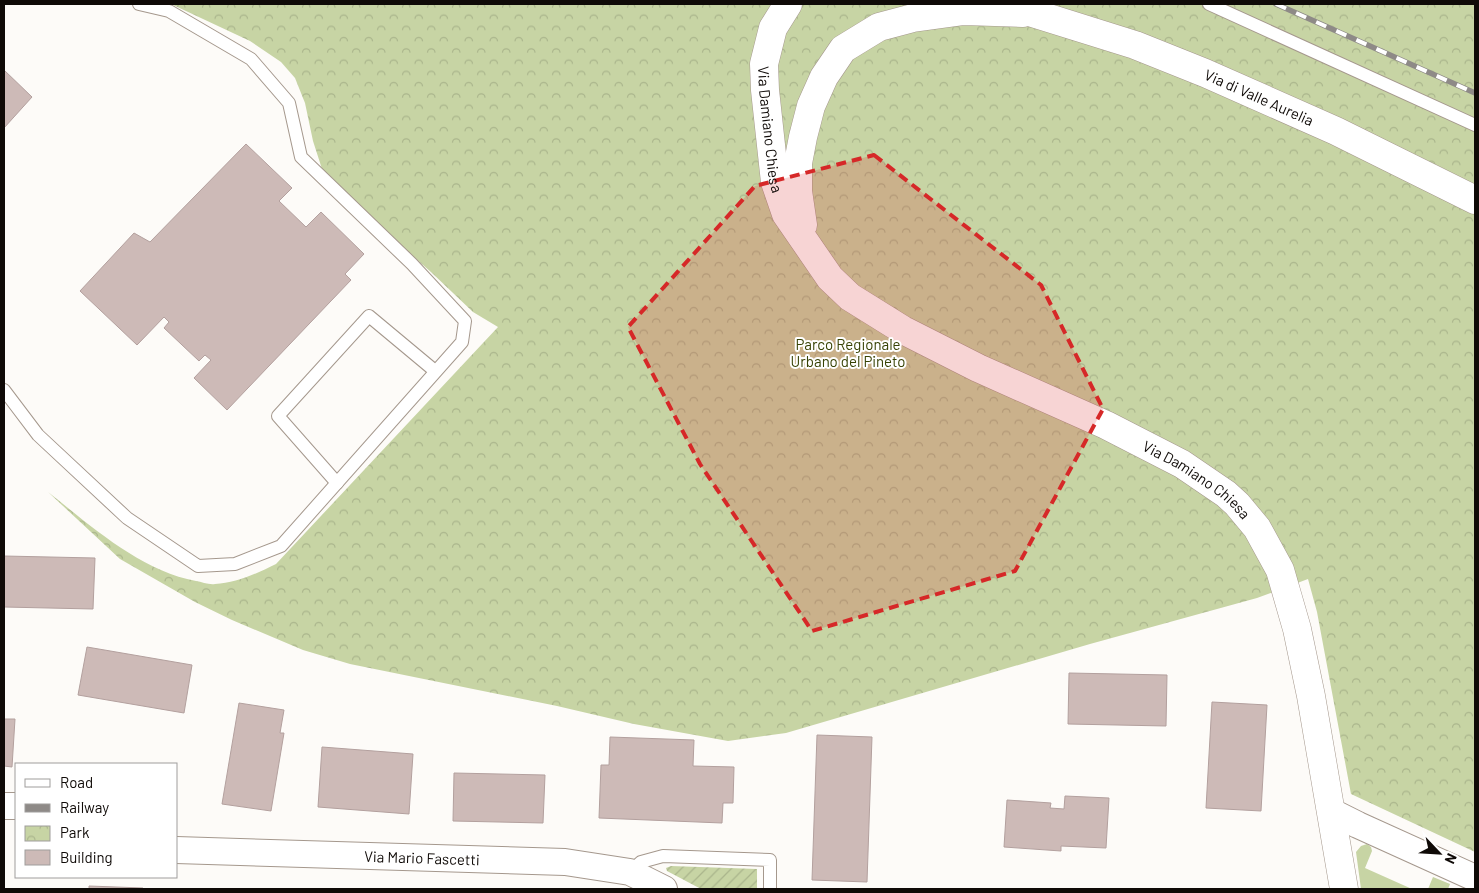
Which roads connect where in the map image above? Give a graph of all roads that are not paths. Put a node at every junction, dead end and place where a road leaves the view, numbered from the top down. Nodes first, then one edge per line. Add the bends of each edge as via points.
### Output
1 (139, 4) edge
2 (788, 4) edge
3 (1004, 4) edge
4 (1209, 4) edge
5 (1037, 13) junction
6 (842, 49) joint
7 (1475, 124) edge
8 (1475, 200) edge
9 (812, 252) junction
10 (435, 371) junction
11 (4, 390) edge
12 (337, 483) junction
13 (1332, 812) junction
14 (178, 850) edge
15 (630, 872) junction
16 (1475, 878) edge
17 (664, 889) edge
18 (770, 889) edge
19 (1344, 889) edge
20 (1471, 889) edge

1 - 10 lane via 169,11 250,59 290,103 301,157 466,321 462,342
2 - 9 street, Via Damiano Chiesa via 773,28 764,64 765,90 775,182 786,214
3 - 5 street, Via di Valle Aurelia
4 - 7 lane
5 - 6 street, Via di Valle Aurelia via 964,11 913,18 879,27
5 - 8 street, Via di Valle Aurelia via 1135,45 1205,73 1336,131
6 - 9 street, Via Damiano Chiesa via 824,77 812,106 798,163 801,220
9 - 13 street, Via Damiano Chiesa via 830,278 878,316 978,368 1162,453 1198,474 1237,504 1257,528 1280,570 1312,696
10 - 12 lane
10 - 12 lane via 369,316 278,416
11 - 12 lane via 38,435 127,518 198,566 235,564 280,546
13 - 16 street
13 - 19 street, Via Damiano Chiesa
14 - 15 street, Via Mario Fascetti via 565,862
15 - 17 street, Via Mario Fascetti
15 - 18 lane via 641,862 662,856 770,860
16 - 20 street

